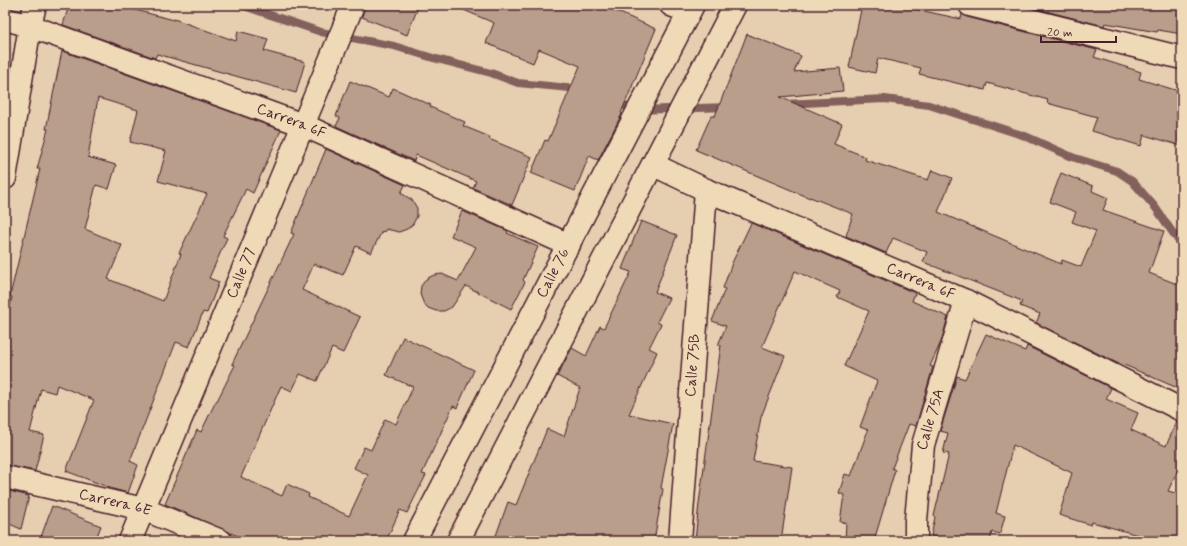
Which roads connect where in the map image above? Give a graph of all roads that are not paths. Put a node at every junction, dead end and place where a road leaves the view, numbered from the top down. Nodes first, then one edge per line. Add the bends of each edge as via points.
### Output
1 (35, 5) edge
2 (353, 5) edge
3 (735, 5) edge
4 (970, 5) edge
5 (684, 7) edge
6 (5, 19) edge
7 (30, 26) junction
8 (1182, 58) edge
9 (303, 125) junction
10 (654, 165) junction
11 (5, 178) edge
12 (706, 190) junction
13 (569, 244) junction
14 (966, 301) junction
15 (1182, 410) edge
16 (5, 477) edge
17 (143, 509) junction
18 (130, 541) edge
19 (220, 541) edge
20 (414, 541) edge
21 (458, 541) edge
22 (680, 541) edge
23 (916, 541) edge

1 - 7 street
2 - 9 street, Calle 77
3 - 10 street
4 - 8 street
5 - 13 street, Calle 76
6 - 7 street, Carrera 6F
7 - 9 street, Carrera 6F
7 - 11 street
9 - 13 street, Carrera 6F
9 - 17 street, Calle 77
10 - 12 street, Carrera 6F
10 - 21 street
12 - 14 street, Carrera 6F
12 - 22 street, Calle 75B
13 - 20 street, Calle 76
14 - 15 street, Carrera 6F
14 - 23 street, Calle 75A via 922,445
16 - 17 street, Carrera 6E
17 - 18 street, Calle 77
17 - 19 street, Carrera 6E

